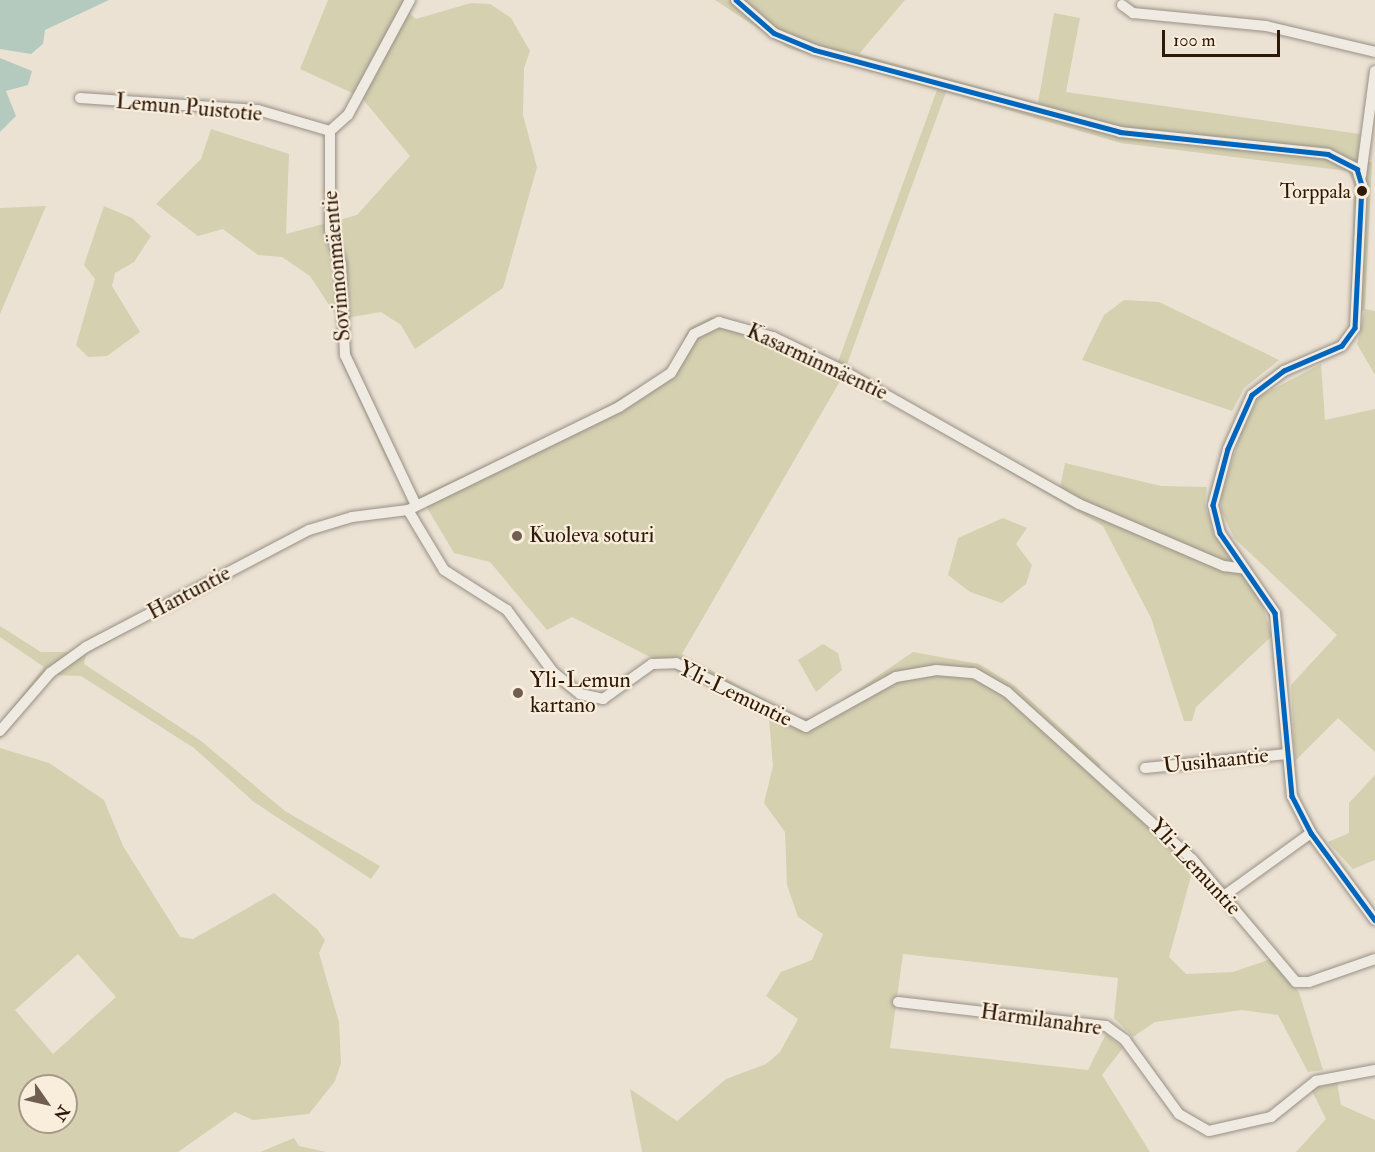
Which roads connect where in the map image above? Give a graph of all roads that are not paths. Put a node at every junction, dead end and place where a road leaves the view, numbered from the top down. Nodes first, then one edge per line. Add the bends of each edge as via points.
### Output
1 (410, 0) edge
2 (726, 0) edge
3 (736, 0) edge
4 (1122, 5) dead end
5 (744, 9) junction
6 (1375, 52) edge
7 (1375, 70) edge
8 (80, 98) dead end
9 (330, 131) junction
10 (1361, 177) junction
11 (412, 507) junction
12 (1245, 569) junction
13 (0, 731) edge
14 (1287, 754) junction
15 (1145, 768) dead end
16 (1311, 833) junction
17 (1225, 895) junction
18 (1375, 920) edge
19 (1375, 959) edge
20 (898, 1002) dead end
21 (1375, 1070) edge

1 - 9 street via 354,105
2 - 5 street
3 - 5 street
4 - 6 street via 1133,13 1257,24
5 - 10 street via 774,33 815,50 1144,136 1328,154 1352,163
7 - 10 street
8 - 9 street, Lemun Puistotie via 258,110
9 - 11 street, Sovinnonmäentie via 330,230 341,264 345,355
10 - 12 street via 1355,328 1342,346 1284,371 1251,395 1220,471 1214,519
11 - 12 street, Kasarminmäentie via 619,407 671,373 694,334 719,322 773,336 842,370 1079,504 1224,566
11 - 13 street, Hantuntie via 352,517 309,530 86,647 44,679
11 - 17 street, Yli-Lemuntie via 444,570 507,610 553,672 591,699 615,693 652,664 676,663 806,727 826,720 877,685 916,672 956,670 992,681 1143,813
12 - 14 street via 1266,597 1279,629
14 - 15 street, Uusihaantie
14 - 16 street via 1292,796
16 - 17 street
16 - 18 street
17 - 19 street, Yli-Lemuntie via 1291,977 1309,982
20 - 21 street, Harmilanahre via 1106,1026 1125,1040 1179,1114 1209,1131 1270,1117 1316,1081

